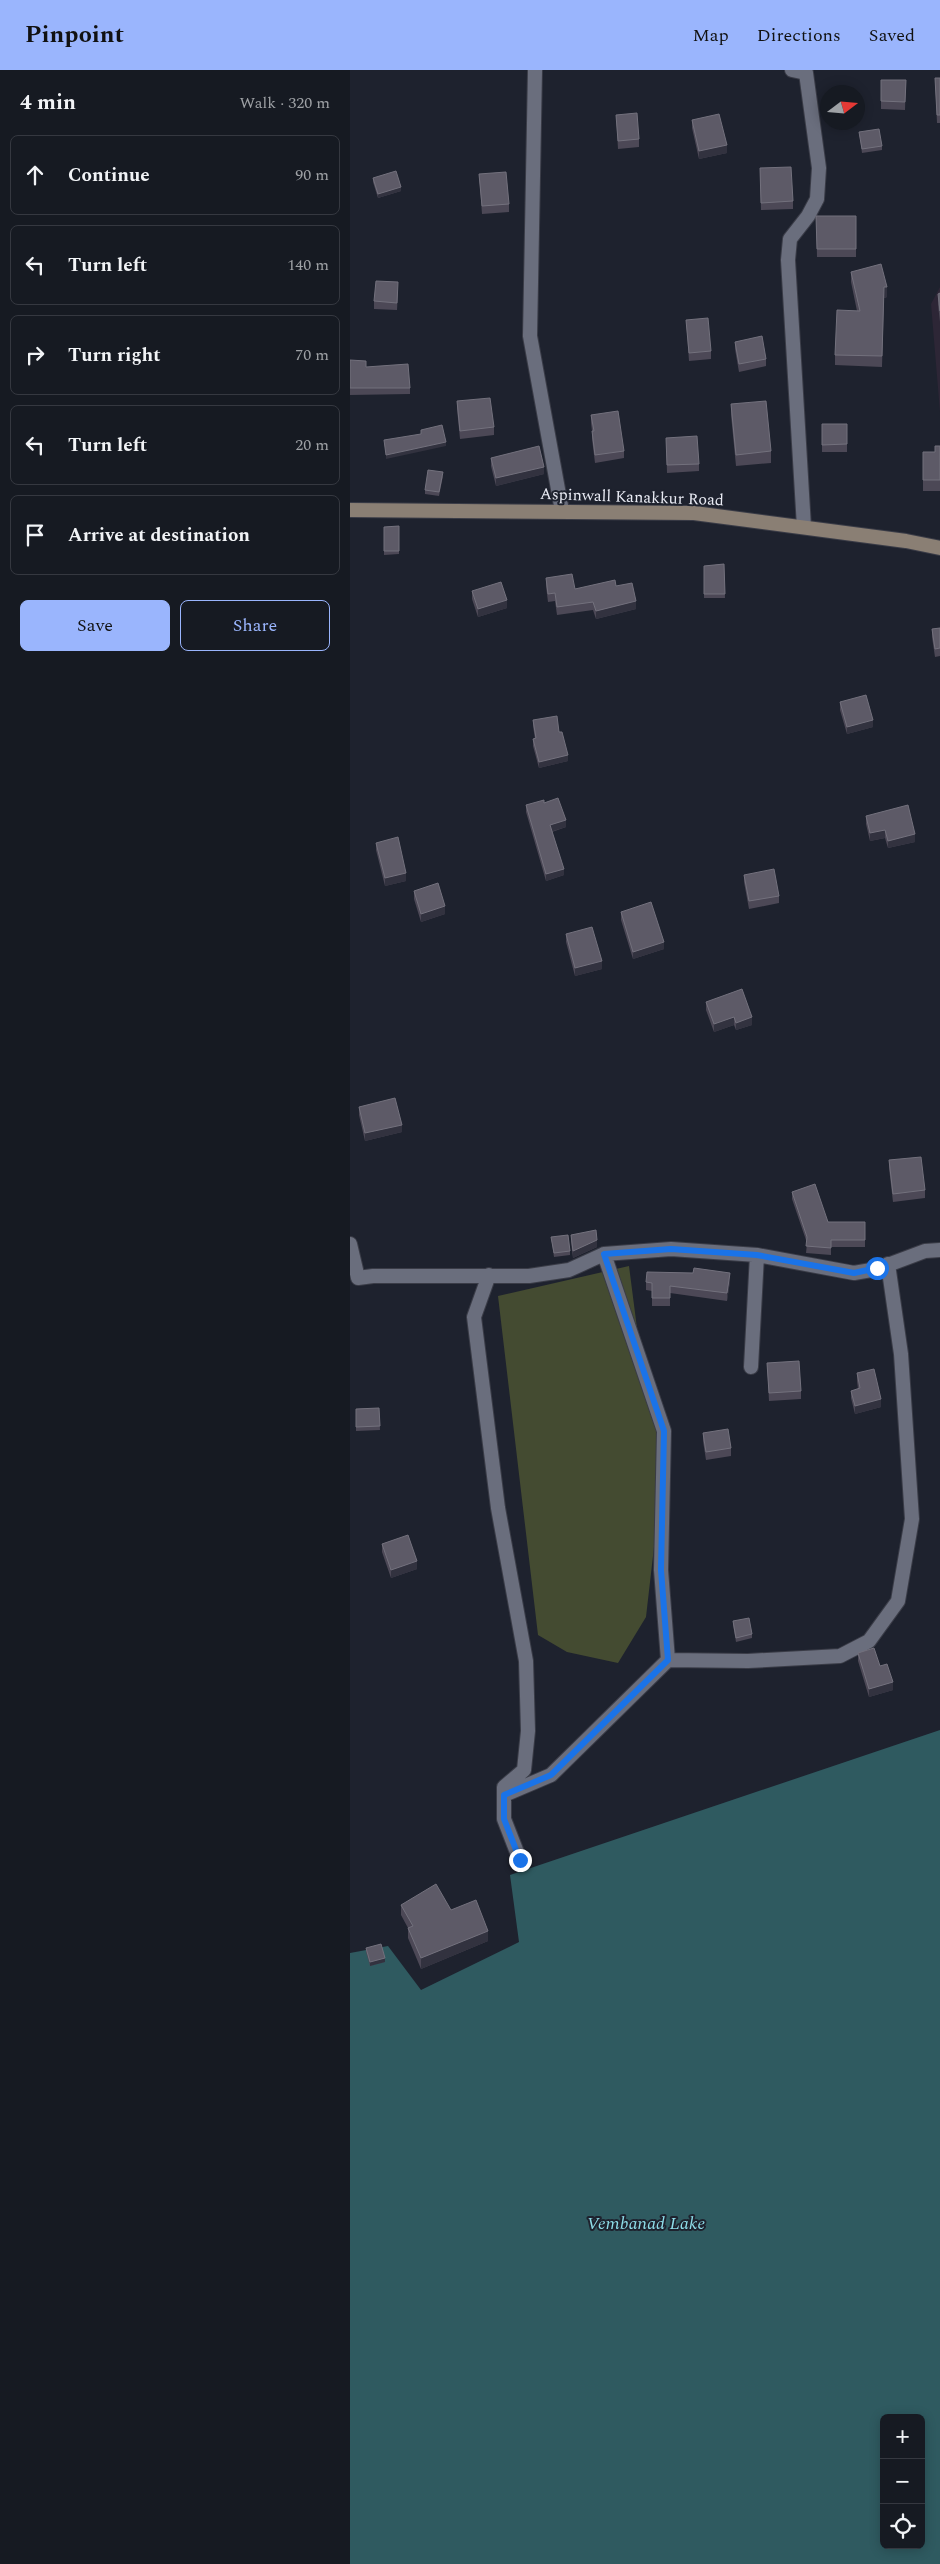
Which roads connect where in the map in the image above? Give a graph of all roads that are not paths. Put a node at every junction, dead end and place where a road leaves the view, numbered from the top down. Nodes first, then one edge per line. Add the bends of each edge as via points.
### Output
1 (535, 70) edge
2 (792, 70) edge
3 (350, 510) edge
4 (562, 511) junction
5 (804, 527) junction
6 (940, 548) edge
7 (350, 1244) edge
8 (940, 1250) edge
9 (604, 1254) junction
10 (757, 1255) junction
11 (888, 1264) junction
12 (489, 1275) junction
13 (354, 1282) edge
14 (751, 1367) dead end
15 (668, 1660) junction
16 (504, 1795) junction
17 (520, 1860) dead end

1 - 4 street via 530,336
2 - 5 street via 806,73 820,168 817,198 790,239 788,260
3 - 4 main road, Aspinwall Kanakkur Road
4 - 5 main road, Aspinwall Kanakkur Road via 694,513
5 - 6 main road, Aspinwall Kanakkur Road
7 - 13 street
8 - 11 street via 925,1251
9 - 10 street via 671,1249
9 - 12 street via 569,1270 529,1276
9 - 15 street via 664,1431 661,1570
10 - 11 street via 854,1273
10 - 14 street
11 - 15 street via 901,1354 912,1519 898,1601 869,1641 840,1656 748,1662
12 - 13 street via 373,1276
12 - 16 street via 474,1318 498,1508 526,1661 528,1722 524,1770 504,1787
15 - 16 street via 551,1775
16 - 17 street via 504,1819

